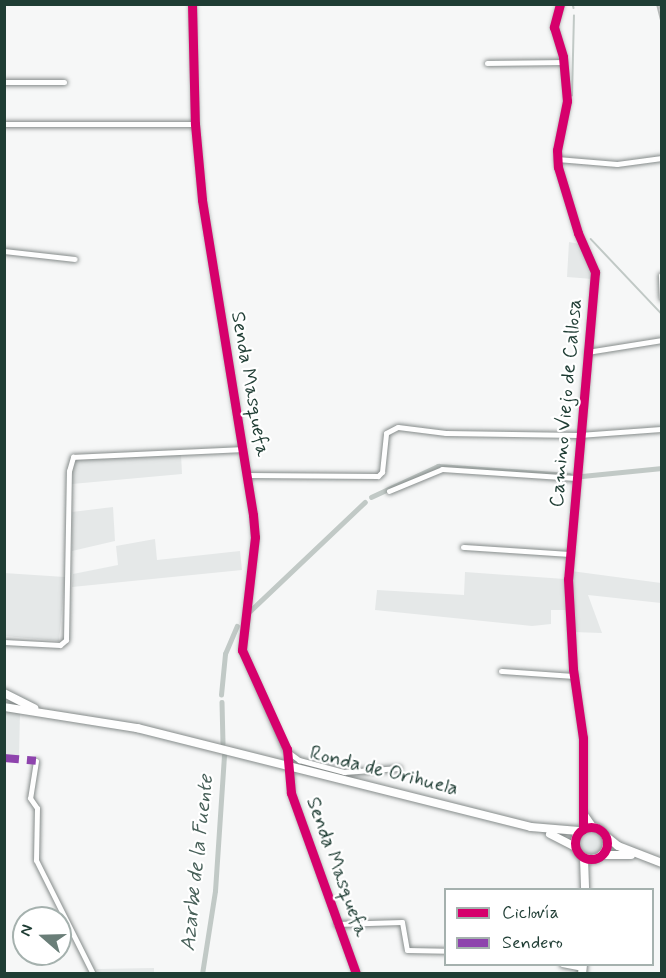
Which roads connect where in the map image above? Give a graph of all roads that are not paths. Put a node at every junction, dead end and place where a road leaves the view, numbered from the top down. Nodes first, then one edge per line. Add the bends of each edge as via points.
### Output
1 (192, 4) edge
2 (560, 4) edge
3 (563, 62) junction
4 (487, 63) dead end
5 (4, 82) edge
6 (64, 82) dead end
7 (4, 124) edge
8 (195, 124) junction
9 (662, 158) edge
10 (557, 159) junction
11 (4, 251) edge
12 (75, 259) dead end
13 (661, 275) edge
14 (662, 298) edge
15 (662, 340) edge
16 (587, 352) junction
17 (661, 429) edge
18 (579, 435) junction
19 (242, 449) junction
20 (247, 475) junction
21 (576, 478) junction
22 (389, 491) dead end
23 (463, 548) dead end
24 (571, 554) junction
25 (4, 644) edge
26 (501, 671) dead end
27 (575, 676) junction
28 (4, 693) edge
29 (4, 707) edge
30 (53, 714) junction
31 (288, 752) junction
32 (290, 760) dead end
33 (36, 761) dead end
34 (399, 768) dead end
35 (290, 772) dead end
36 (584, 812) junction
37 (594, 826) junction
38 (531, 827) junction
39 (581, 830) junction
40 (606, 836) junction
41 (575, 847) junction
42 (600, 856) junction
43 (639, 856) junction
44 (584, 858) junction
45 (662, 863) edge
46 (586, 876) junction
47 (585, 888) edge
48 (336, 924) junction
49 (444, 951) edge
50 (93, 974) edge
51 (356, 974) edge

1 - 8 street, Senda Masquefa
2 - 3 street, Camino Viejo de Callosa via 554,27
3 - 4 street
3 - 10 street, Camino Viejo de Callosa via 567,108
5 - 6 street
7 - 8 street
8 - 19 street, Senda Masquefa via 214,279
9 - 10 street via 617,164
10 - 16 street, Camino Viejo de Callosa via 578,232 595,272
11 - 12 street
13 - 14 street
15 - 16 street
16 - 18 street, Camino Viejo de Callosa
17 - 18 street
18 - 20 street via 446,433 398,427 386,433 382,471 378,476
18 - 21 street, Camino Viejo de Callosa
19 - 20 street, Senda Masquefa
19 - 25 street via 73,457 69,471 66,640 60,645
20 - 31 street, Senda Masquefa via 255,537 242,650
21 - 22 street via 442,469
21 - 24 street, Camino Viejo de Callosa
23 - 24 street
24 - 27 street, Camino Viejo de Callosa via 567,584
26 - 27 street
27 - 36 street, Camino Viejo de Callosa via 582,729
28 - 30 main road via 17,702
29 - 30 main road, Ronda de Orihuela
30 - 38 main road, Ronda de Orihuela via 206,744
31 - 32 street, Senda Masquefa
31 - 34 street via 299,760 344,772
33 - 50 street via 30,798 37,808 36,860
35 - 48 street, Senda Masquefa via 291,793
36 - 37 street
36 - 39 street, Camino Viejo de Callosa
37 - 39 main road, Ronda de Orihuela
37 - 40 main road
38 - 39 main road, Ronda de Orihuela
38 - 41 main road, Ronda de Orihuela
39 - 41 main road
40 - 42 main road via 607,846
40 - 43 main road
41 - 44 main road, Ronda de Orihuela
42 - 43 main road
42 - 44 main road
42 - 46 main road
43 - 45 main road
44 - 46 main road
46 - 47 main road
48 - 49 street via 402,922 407,950
48 - 51 street, Senda Masquefa

